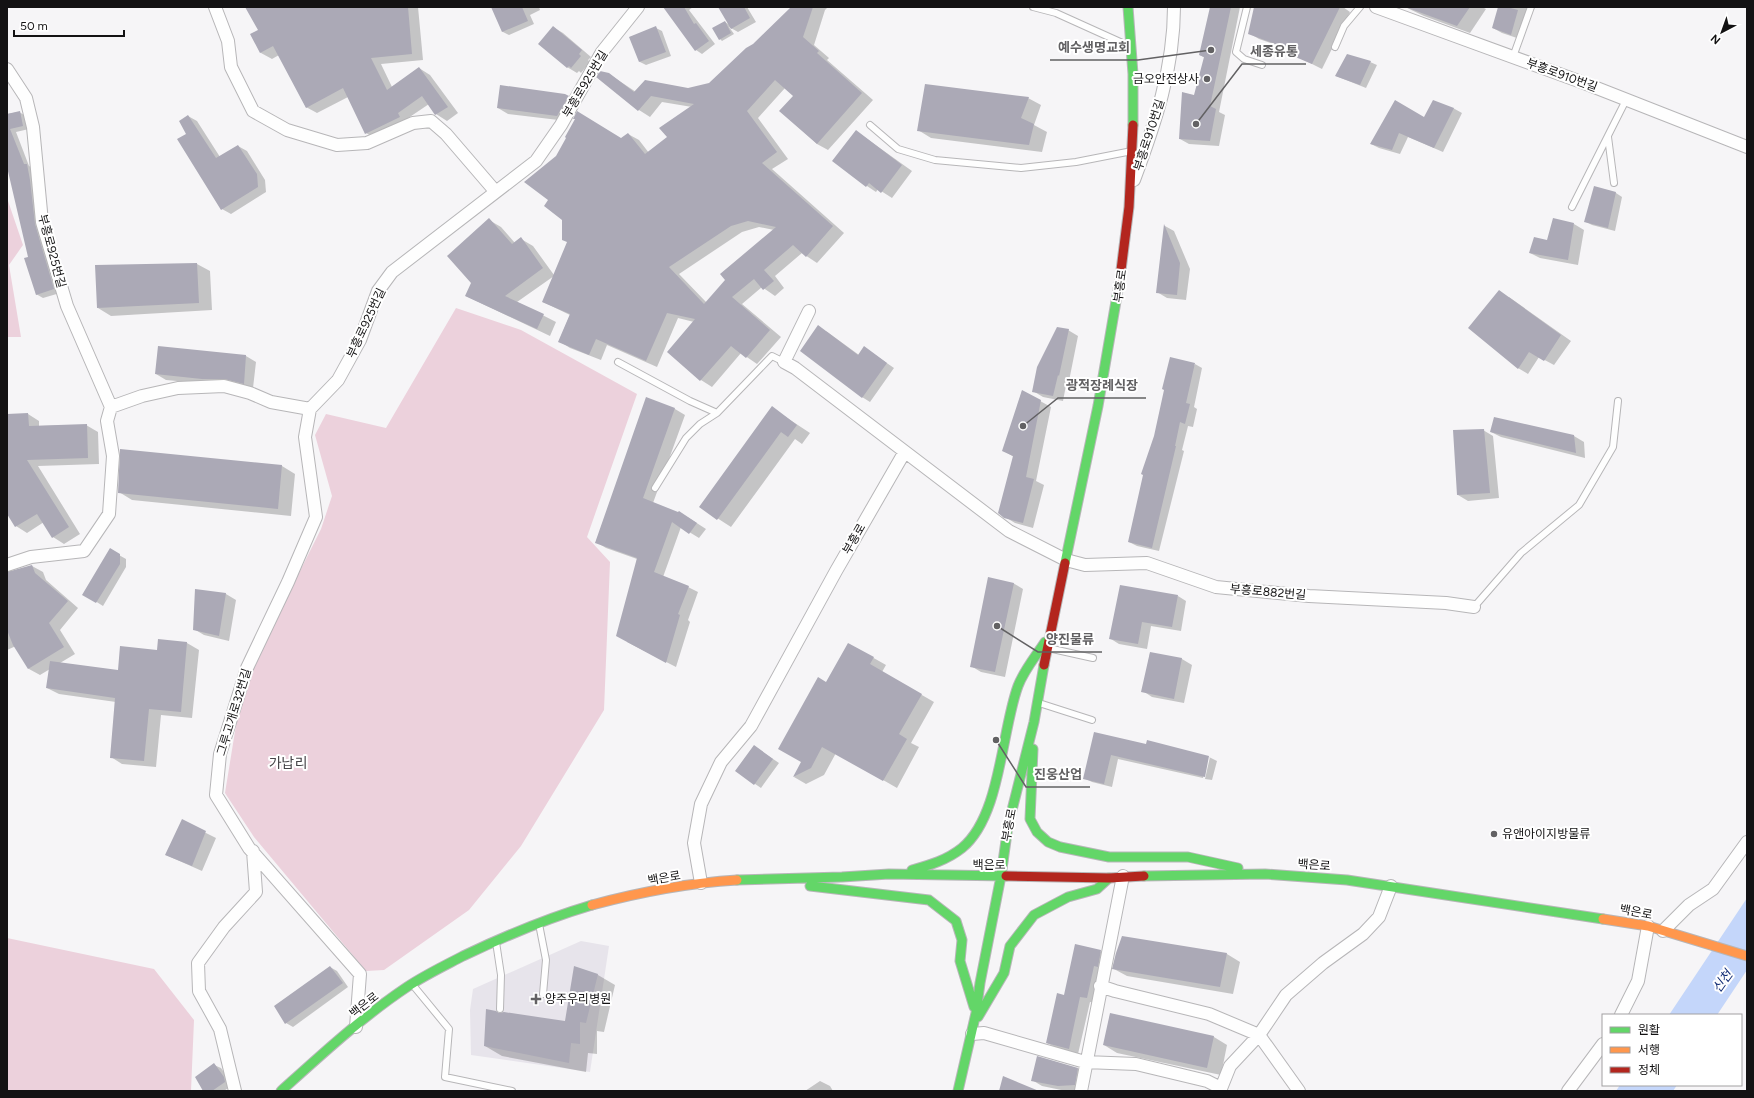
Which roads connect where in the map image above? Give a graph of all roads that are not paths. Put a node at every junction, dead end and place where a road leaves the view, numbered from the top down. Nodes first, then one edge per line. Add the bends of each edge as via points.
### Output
1 (215, 7) edge
2 (638, 7) edge
3 (1033, 7) edge
4 (1128, 7) edge
5 (1174, 7) edge
6 (1247, 7) edge
7 (1360, 7) edge
8 (1376, 7) edge
9 (1531, 7) edge
10 (1335, 47) dead end
11 (1133, 48) junction
12 (1513, 57) junction
13 (1262, 65) dead end
14 (7, 68) edge
15 (1626, 100) junction
16 (870, 125) dead end
17 (1608, 137) junction
18 (1747, 147) edge
19 (1134, 151) junction
20 (1614, 183) dead end
21 (495, 191) junction
22 (1130, 192) junction
23 (1572, 207) dead end
24 (809, 311) dead end
25 (618, 362) dead end
26 (784, 362) junction
27 (1618, 401) dead end
28 (111, 407) junction
29 (310, 409) junction
30 (717, 413) junction
31 (904, 453) junction
32 (655, 488) dead end
33 (1066, 560) junction
34 (7, 565) edge
35 (1474, 607) joint
36 (1050, 634) junction
37 (1048, 648) junction
38 (1093, 658) dead end
39 (1037, 703) junction
40 (1092, 720) dead end
41 (1034, 722) junction
42 (997, 773) junction
43 (1008, 826) junction
44 (1747, 842) edge
45 (253, 851) junction
46 (889, 874) junction
47 (1265, 874) junction
48 (1001, 876) junction
49 (1123, 876) junction
50 (1110, 878) junction
51 (753, 880) junction
52 (701, 883) junction
53 (1391, 886) junction
54 (539, 923) junction
55 (1648, 926) junction
56 (1662, 931) junction
57 (495, 940) junction
58 (1747, 956) edge
59 (412, 984) junction
60 (1100, 986) junction
61 (543, 994) dead end
62 (500, 1009) dead end
63 (976, 1013) junction
64 (1622, 1014) edge
65 (356, 1027) junction
66 (972, 1030) junction
67 (1259, 1035) junction
68 (1602, 1045) edge
69 (1085, 1062) junction
70 (1221, 1090) edge
71 (235, 1091) edge
72 (281, 1091) edge
73 (512, 1091) edge
74 (958, 1091) edge
75 (1080, 1091) edge
76 (1299, 1091) edge
77 (1568, 1091) edge

1 - 21 street via 228,41 231,67 253,111 287,130 337,145 367,143 413,123 431,121 446,134
2 - 21 street, 부흥로925번길 via 602,52 561,125 536,160
3 - 11 lane via 1056,13
4 - 11 main road, 부흥로
5 - 22 street, 부흥로910번길 via 1172,54 1164,93
6 - 13 lane via 1236,52 1244,59
7 - 10 lane via 1344,26
8 - 12 street, 부흥로910번길
9 - 12 lane
11 - 19 main road, 부흥로
12 - 15 street, 부흥로910번길
14 - 28 street, 부흥로925번길 via 26,98 33,127 42,222 68,306
15 - 17 lane
15 - 18 street, 부흥로910번길
16 - 19 lane via 898,149 935,160 1021,168 1076,162
17 - 20 lane
17 - 23 lane
19 - 22 main road, 부흥로
21 - 29 street, 부흥로925번길 via 392,272 378,291 360,340 338,380
22 - 33 main road, 부흥로 via 1118,301
24 - 26 street
25 - 30 lane
26 - 30 lane via 772,356
26 - 31 street
27 - 35 lane via 1613,447 1579,505 1521,553
28 - 29 street via 142,396 178,388 224,386 271,402
28 - 34 street via 107,421 113,456 109,514 84,550 31,557
29 - 45 street, 그루고개로32번길 via 305,437 316,517 247,668 220,754 216,795
30 - 32 lane via 700,424 686,438
31 - 33 street via 1008,531
31 - 52 street, 부흥로 via 751,726 722,762 701,804 694,843
33 - 35 street, 부흥로882번길 via 1085,565 1147,563 1216,587
33 - 36 main road, 부흥로
36 - 37 main road, 부흥로
36 - 42 main road via 1018,685
37 - 38 lane
37 - 39 main road, 부흥로
39 - 40 lane
39 - 41 main road, 부흥로
41 - 43 main road, 부흥로
41 - 47 main road via 1030,819 1037,832 1048,842 1109,857 1188,857
42 - 43 main road
42 - 46 main road via 985,815 970,841 958,852 933,864
43 - 48 main road, 부흥로
44 - 56 street via 1712,889 1689,905
45 - 65 street, 그루고개로32번길 via 360,974
45 - 71 street via 256,892 224,927 198,963 199,991 220,1029
46 - 48 main road, 백은로
46 - 51 main road, 백은로
47 - 49 main road, 백은로
47 - 53 main road, 백은로
48 - 50 main road, 백은로
48 - 63 main road, 부흥로
49 - 50 main road, 백은로
49 - 60 street
50 - 66 main road via 1097,889 1068,898 1034,915 1010,946 1004,973
51 - 52 main road, 백은로
51 - 63 main road via 929,900 956,921 962,940 960,961
52 - 54 main road, 백은로 via 600,902
53 - 55 main road, 백은로
53 - 67 street via 1379,917 1364,934 1323,963 1286,995
54 - 57 main road, 백은로
54 - 61 lane via 546,960
55 - 56 main road, 백은로
55 - 64 street via 1638,981
56 - 58 main road, 백은로
57 - 59 main road, 백은로
57 - 62 lane via 501,975
59 - 65 main road, 백은로
59 - 73 lane via 449,1029 445,1077
60 - 67 street via 1209,1014
60 - 69 street
63 - 66 main road, 부흥로
65 - 72 main road, 백은로
66 - 69 street
66 - 74 main road, 부흥로
67 - 70 street via 1230,1066
67 - 76 street
68 - 77 street
69 - 70 street via 1136,1064 1208,1081
69 - 75 street

